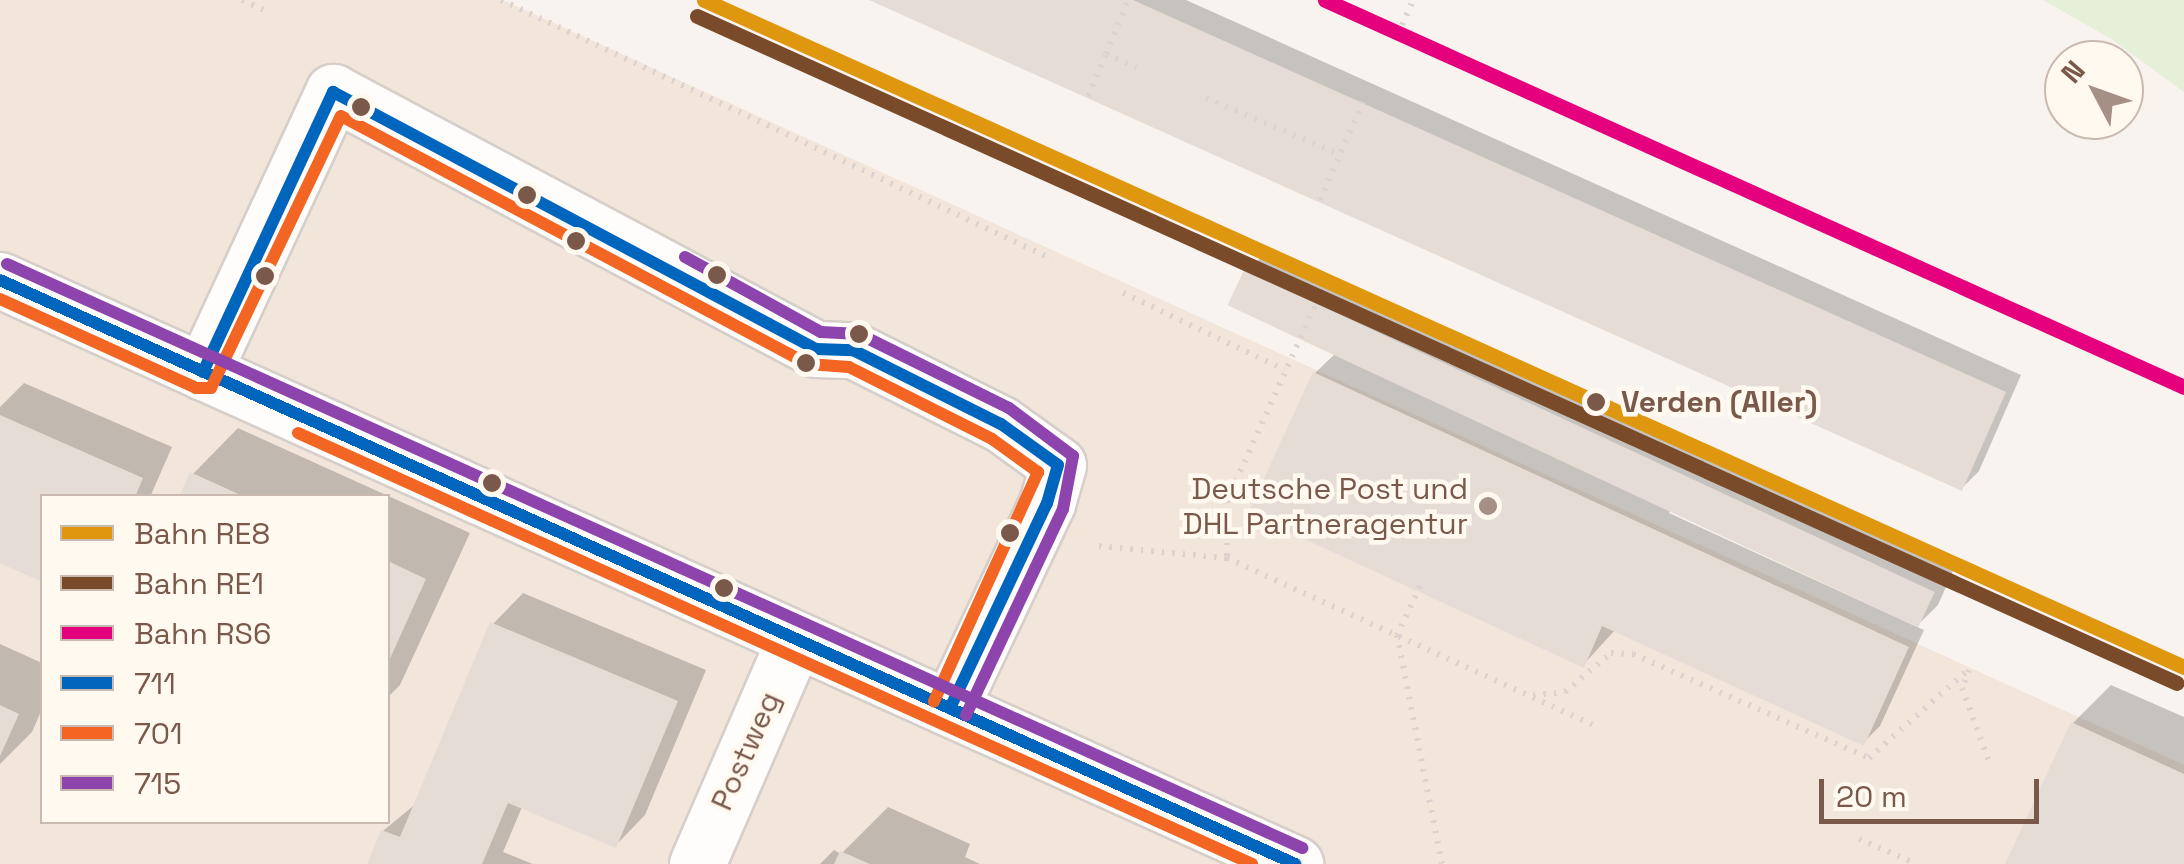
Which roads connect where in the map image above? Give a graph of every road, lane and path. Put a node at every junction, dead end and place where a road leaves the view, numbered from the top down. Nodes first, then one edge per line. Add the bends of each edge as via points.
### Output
1 (242, 0) edge
2 (501, 0) edge
3 (1128, 0) edge
4 (1414, 0) edge
5 (264, 10) dead end
6 (1402, 25) dead end
7 (1106, 54) junction
8 (1136, 67) dead end
9 (1088, 96) dead end
10 (1206, 98) dead end
11 (1364, 102) dead end
12 (1340, 156) junction
13 (1320, 200) dead end
14 (1017, 230) dead end
15 (1011, 241) junction
16 (1052, 259) dead end
17 (0, 280) edge
18 (1123, 293) dead end
19 (1319, 297) dead end
20 (1285, 370) junction
21 (203, 372) junction
22 (1420, 586) dead end
23 (1396, 635) junction
24 (795, 638) junction
25 (1527, 695) junction
26 (950, 708) junction
27 (1594, 725) dead end
28 (1990, 767) dead end
29 (1859, 839) dead end
30 (697, 864) edge
31 (1295, 864) edge
32 (1442, 864) edge
33 (1917, 864) edge

1 - 5 path
2 - 15 path
3 - 7 path
4 - 6 path
7 - 8 path
7 - 9 path
10 - 12 path
11 - 12 path
12 - 13 path
14 - 15 path
15 - 16 path
17 - 21 street
18 - 20 path
19 - 20 path
20 - 23 path via 1227,501 1227,558
21 - 24 street
21 - 26 street via 333,92 816,348 853,350 1001,424 1058,465 1047,503
22 - 23 path
23 - 25 path
23 - 32 path
24 - 26 street
24 - 30 street, Postweg
25 - 27 path
25 - 28 path via 1566,692 1611,653 1633,654 1869,758 1970,668 1962,688
26 - 31 street
29 - 33 path

